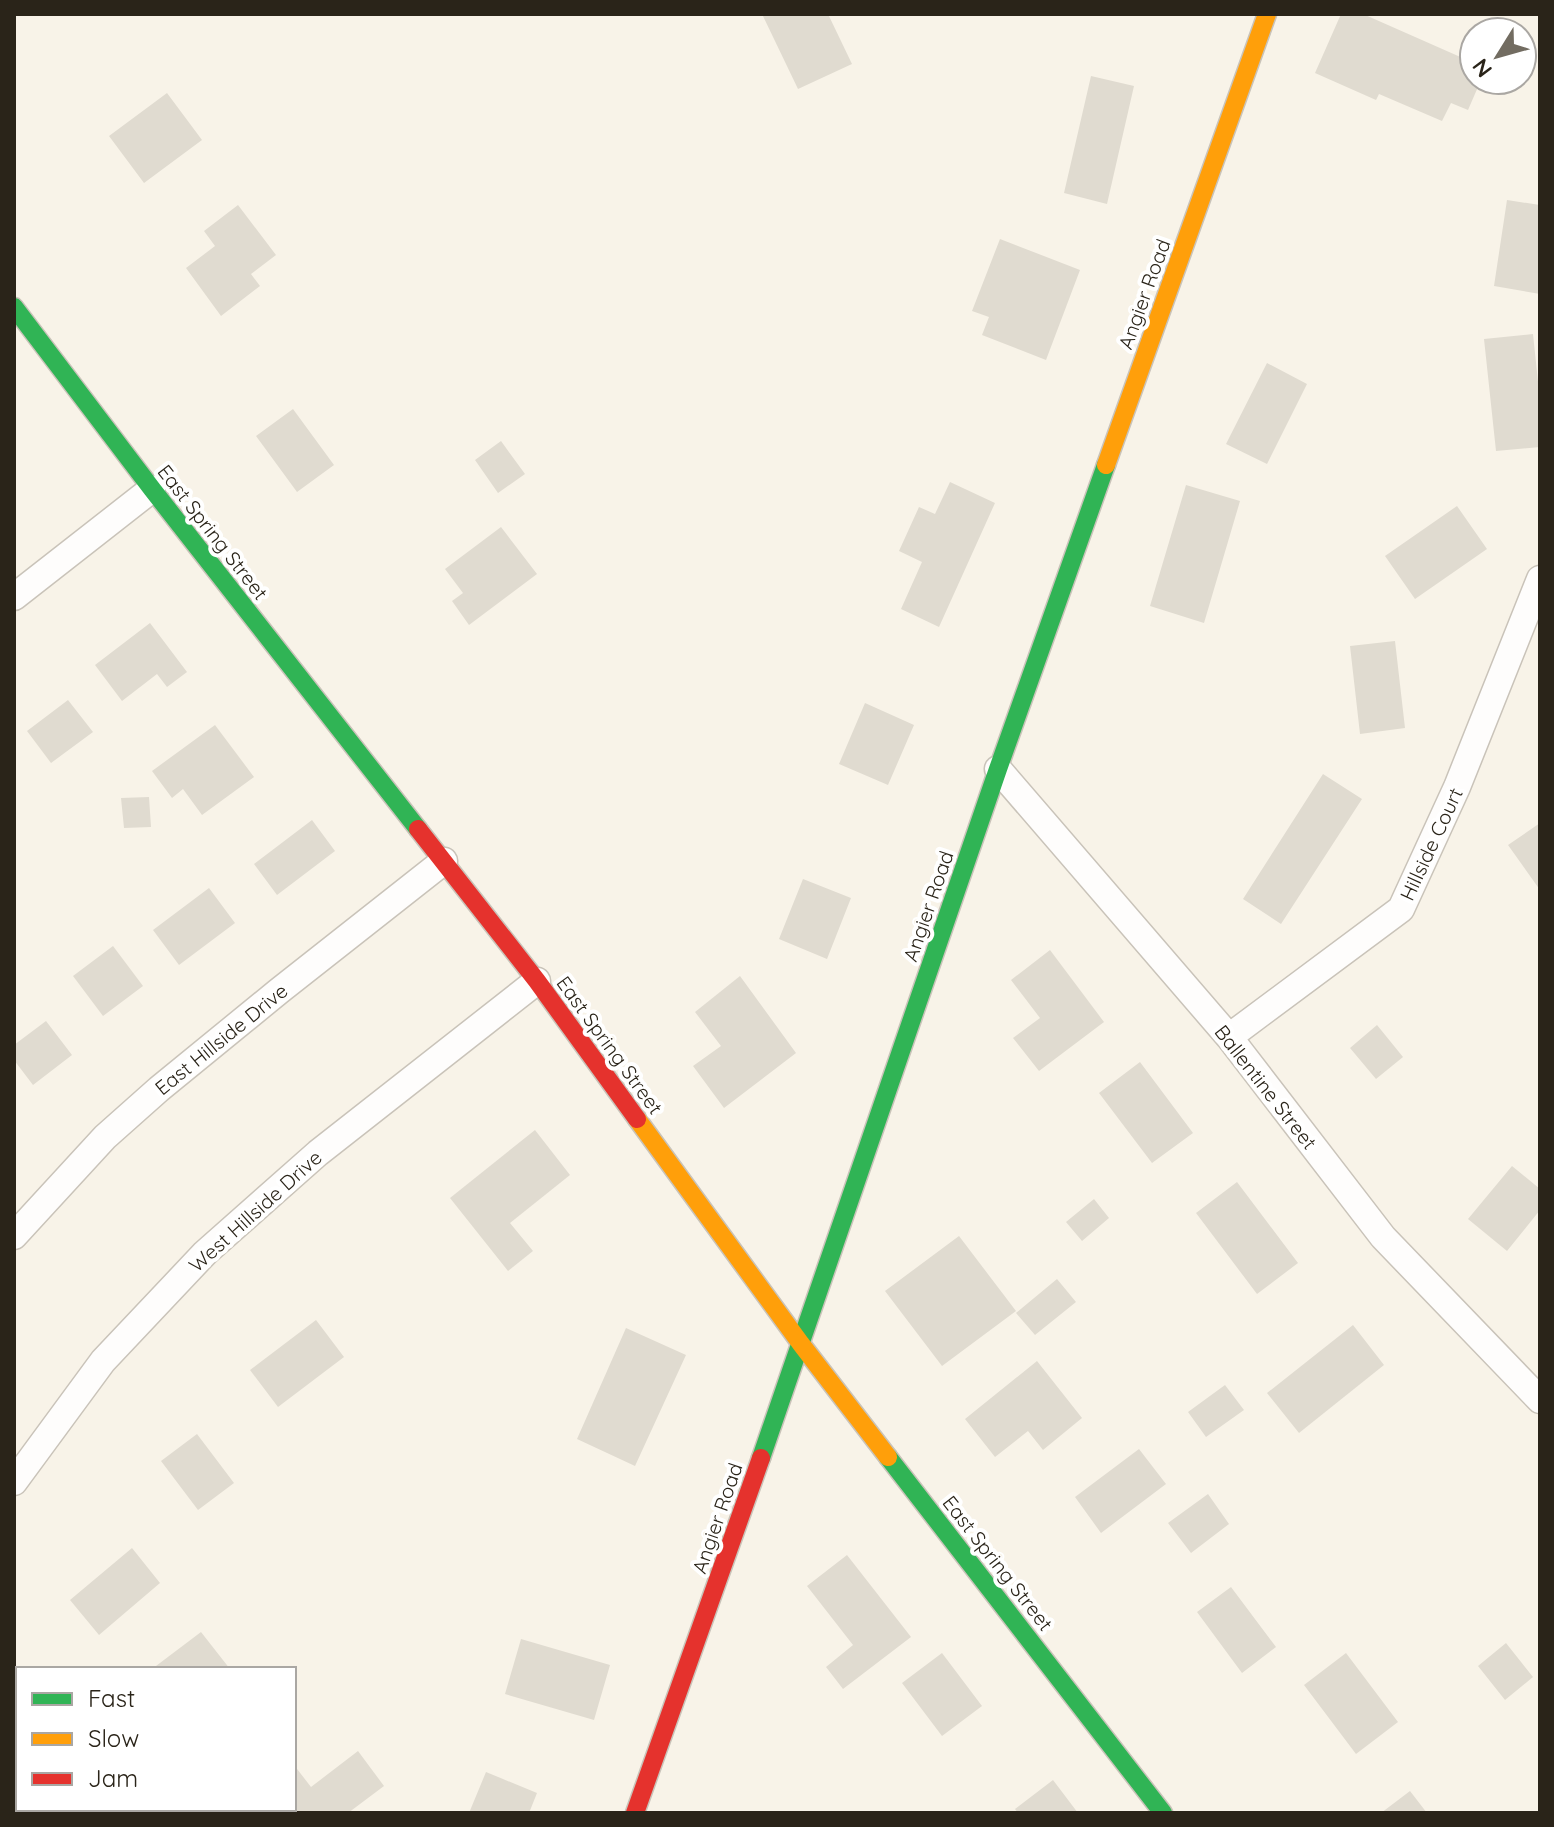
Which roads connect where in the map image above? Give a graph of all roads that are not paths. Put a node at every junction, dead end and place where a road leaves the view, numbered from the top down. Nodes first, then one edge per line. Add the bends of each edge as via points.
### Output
1 (1240, 14) edge
2 (1263, 25) edge
3 (14, 307) edge
4 (152, 489) junction
5 (1540, 579) edge
6 (14, 597) edge
7 (998, 769) junction
8 (444, 861) junction
9 (537, 981) junction
10 (1229, 1037) junction
11 (14, 1236) edge
12 (801, 1344) junction
13 (1540, 1400) edge
14 (14, 1482) edge
15 (635, 1813) edge
16 (1163, 1813) edge

1 - 2 street
2 - 7 street, Angier Road
3 - 4 street, East Spring Street
4 - 6 street
4 - 8 street, East Spring Street
5 - 10 street, Hillside Court via 1457,787 1401,909
7 - 10 street, Ballentine Street
7 - 12 street, Angier Road
8 - 9 street, East Spring Street
8 - 11 street, East Hillside Drive via 159,1089 105,1137
9 - 12 street, East Spring Street
9 - 14 street, West Hillside Drive via 318,1153 205,1253 103,1361
10 - 13 street, Ballentine Street via 1383,1237
12 - 15 street, Angier Road
12 - 16 street, East Spring Street

